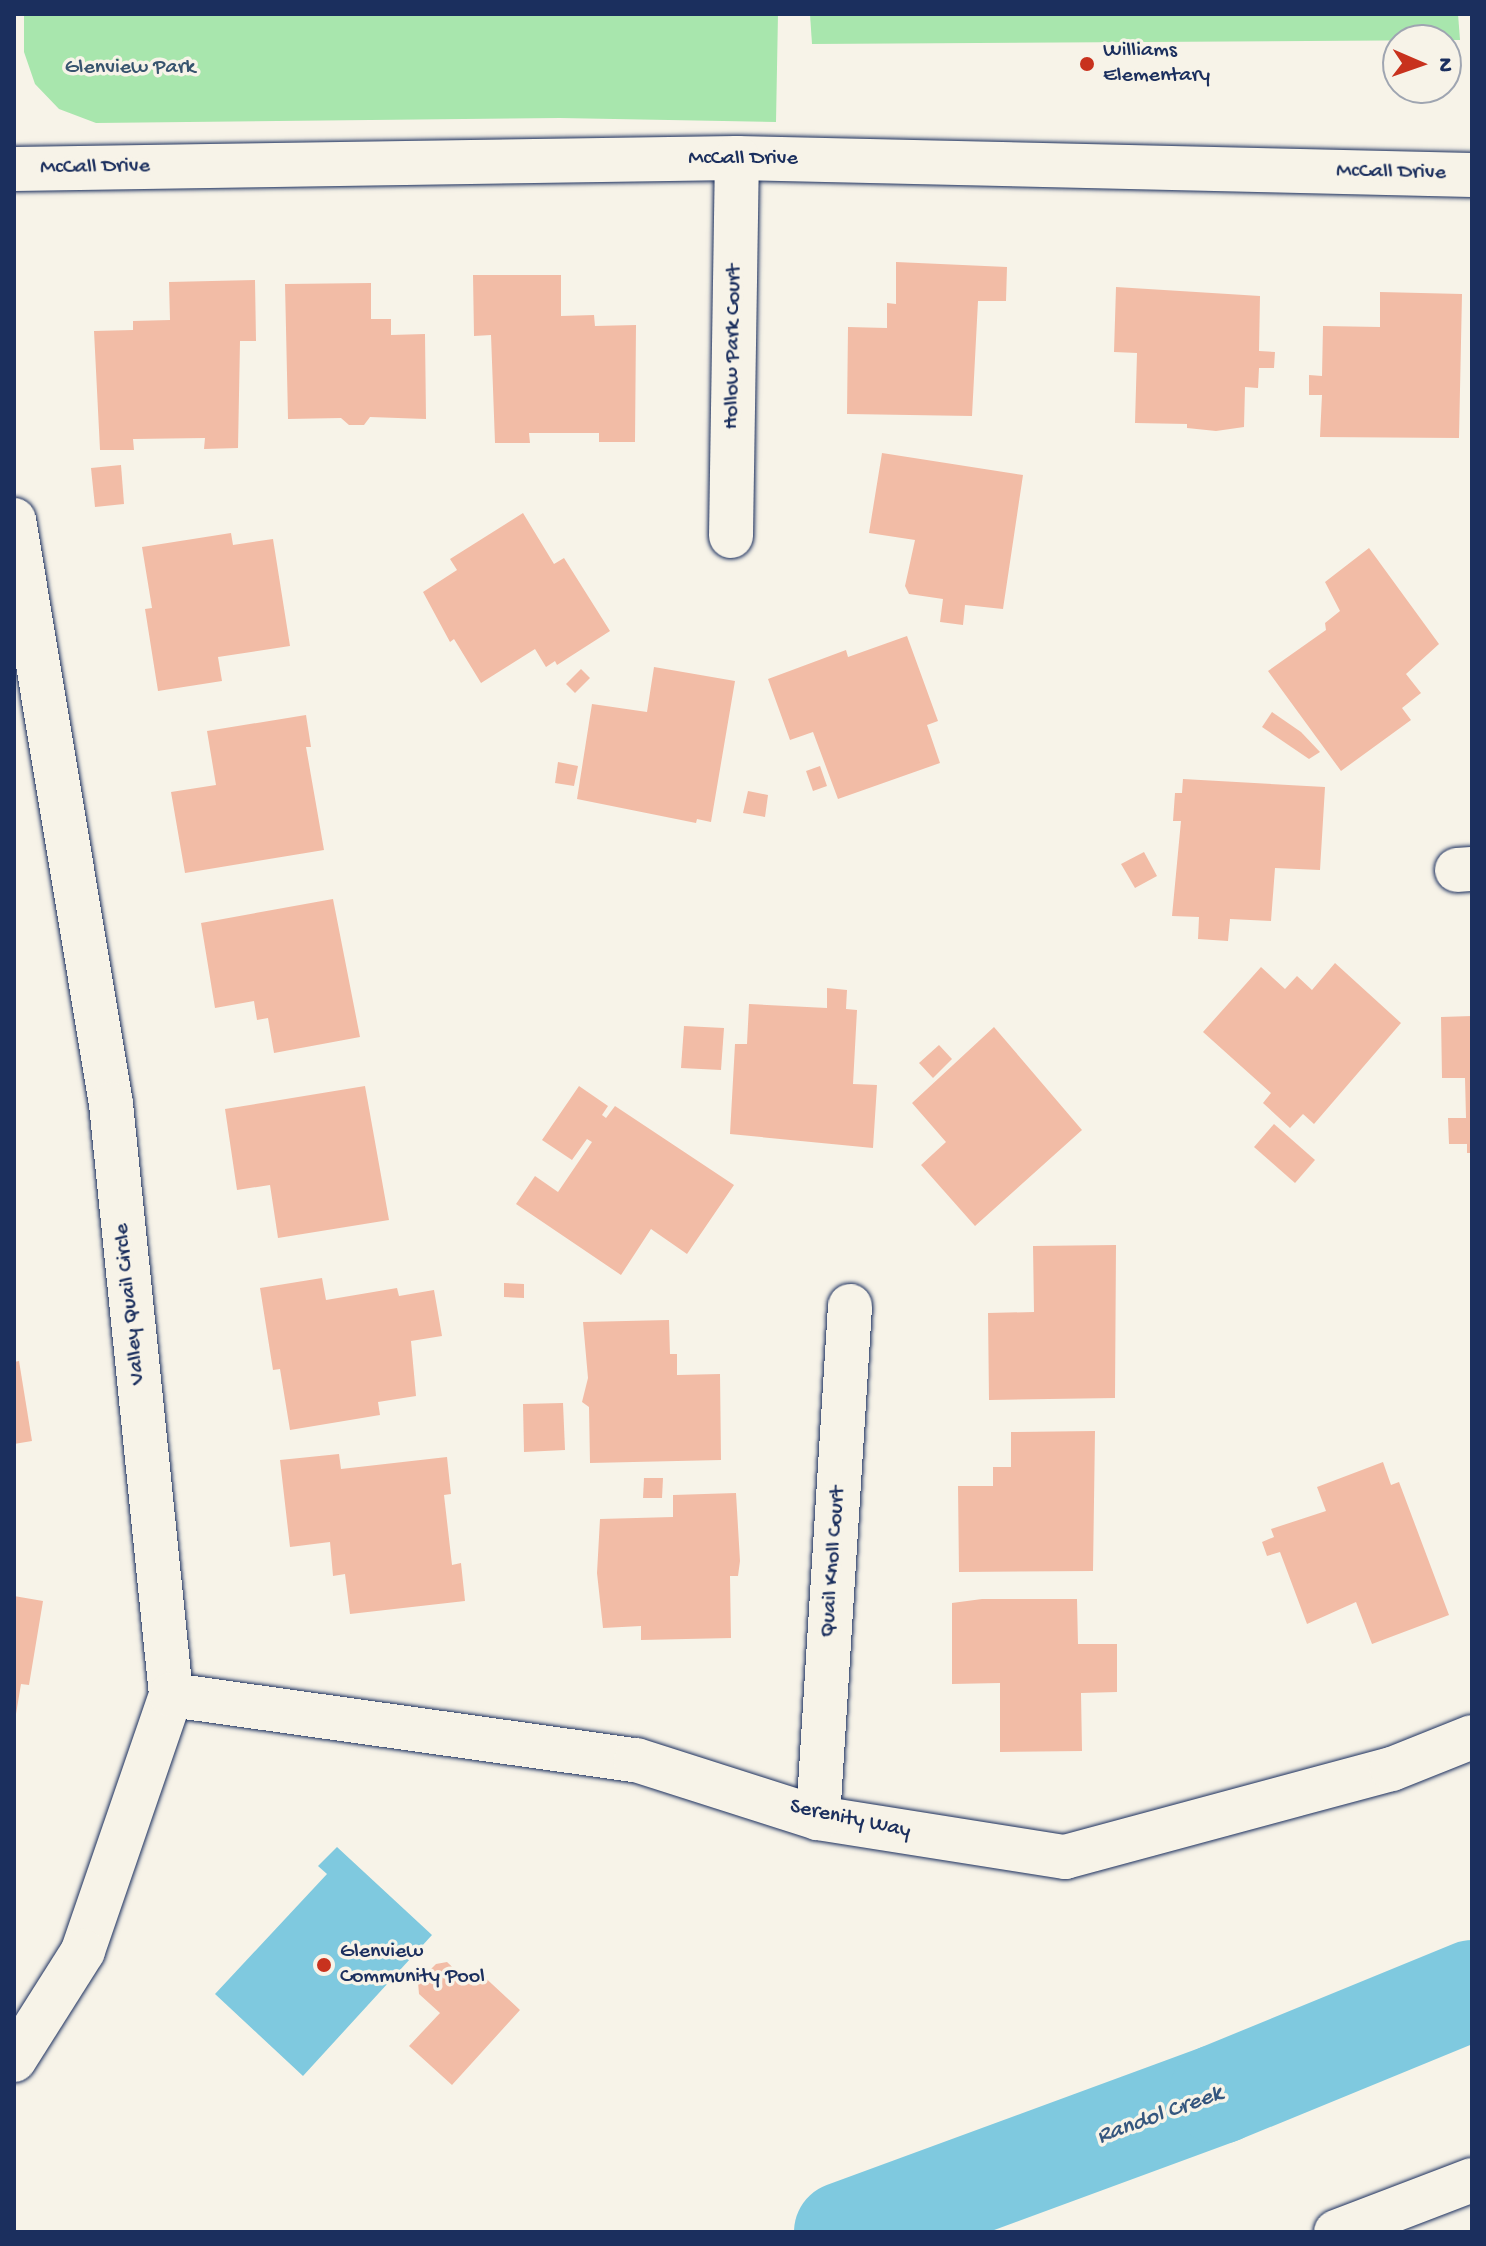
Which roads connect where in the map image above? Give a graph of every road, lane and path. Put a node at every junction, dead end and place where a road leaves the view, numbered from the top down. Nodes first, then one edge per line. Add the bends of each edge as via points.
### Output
1 (737, 158) junction
2 (14, 169) edge
3 (1472, 175) edge
4 (14, 520) edge
5 (731, 536) dead end
6 (19, 583) edge
7 (25, 661) edge
8 (850, 1306) dead end
9 (171, 1695) junction
10 (1472, 1737) edge
11 (818, 1818) junction
12 (14, 2060) edge
13 (1472, 2180) edge
14 (1336, 2232) edge

1 - 2 street, McCall Drive
1 - 3 street, McCall Drive
1 - 5 street, Hollow Park Court
4 - 6 street, Valley Quail Circle
6 - 7 street, Valley Quail Circle
7 - 9 street, Valley Quail Circle via 111,1104
8 - 11 street, Quail Knoll Court
9 - 11 street, Serenity Way via 636,1760
9 - 12 street, Valley Quail Circle via 83,1951
10 - 11 street, Serenity Way via 1392,1769 1065,1857
13 - 14 street

